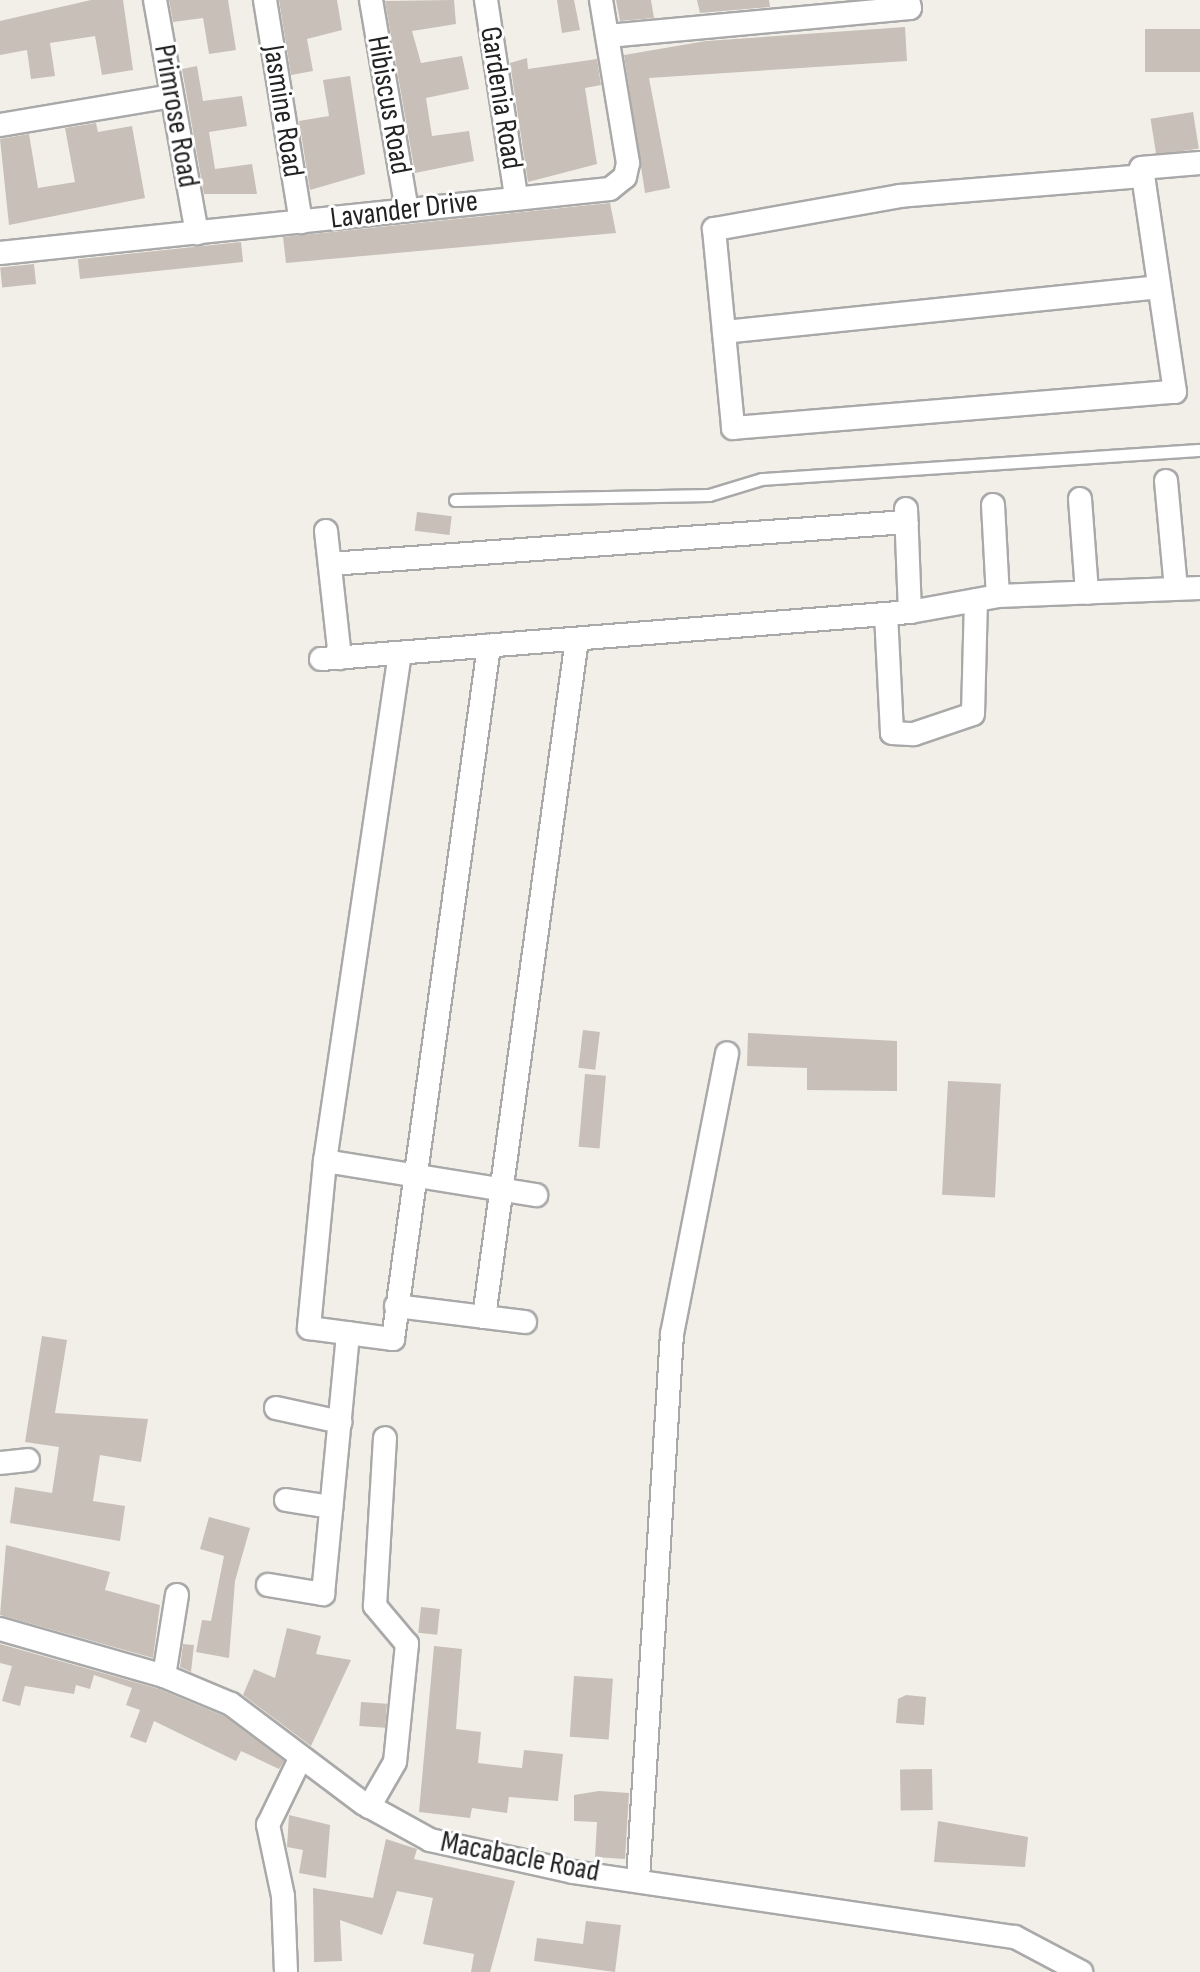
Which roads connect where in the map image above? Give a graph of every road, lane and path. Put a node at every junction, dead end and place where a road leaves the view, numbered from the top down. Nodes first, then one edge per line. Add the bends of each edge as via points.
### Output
1 (155, 0) edge
2 (265, 0) edge
3 (371, 0) edge
4 (486, 0) edge
5 (601, 0) edge
6 (909, 4) edge
7 (805, 8) edge
8 (608, 36) junction
9 (171, 96) junction
10 (0, 125) edge
11 (1200, 163) edge
12 (1143, 176) junction
13 (516, 196) junction
14 (407, 210) junction
15 (301, 222) junction
16 (197, 233) junction
17 (0, 253) edge
18 (1159, 287) junction
19 (724, 332) junction
20 (1200, 450) edge
21 (1166, 481) dead end
22 (1080, 499) dead end
23 (455, 500) dead end
24 (993, 505) dead end
25 (326, 531) dead end
26 (330, 564) junction
27 (1200, 588) edge
28 (1176, 589) junction
29 (1087, 593) junction
30 (998, 596) junction
31 (976, 600) junction
32 (910, 612) junction
33 (886, 614) junction
34 (577, 639) junction
35 (489, 646) junction
36 (400, 653) junction
37 (727, 1053) dead end
38 (325, 1161) junction
39 (410, 1175) junction
40 (496, 1189) junction
41 (536, 1195) dead end
42 (396, 1306) junction
43 (484, 1317) junction
44 (525, 1322) dead end
45 (348, 1333) junction
46 (276, 1408) dead end
47 (340, 1422) junction
48 (385, 1438) dead end
49 (28, 1460) dead end
50 (0, 1463) edge
51 (286, 1500) dead end
52 (331, 1507) junction
53 (268, 1585) dead end
54 (177, 1595) dead end
55 (0, 1629) edge
56 (164, 1676) junction
57 (300, 1759) junction
58 (369, 1807) junction
59 (638, 1879) junction
60 (286, 1972) edge
61 (1081, 1972) edge

1 - 9 street, Primrose Road
2 - 15 street, Jasmine Road
3 - 14 street, Hibiscus Road
4 - 13 street, Gardenia Road
5 - 8 street, Lavander Drive
6 - 7 street
7 - 8 street
8 - 13 street, Lavander Drive via 625,177 610,189
9 - 10 street
9 - 16 street, Primrose Road
11 - 12 street via 1141,168
12 - 18 street
12 - 19 street via 900,196 714,229
13 - 14 street, Lavander Drive
14 - 15 street, Lavander Drive
15 - 16 street, Lavander Drive
16 - 17 street, Lavander Drive
18 - 19 street
18 - 19 street via 1175,392 733,428
20 - 23 lane via 762,479 709,495
21 - 28 street
22 - 29 street
24 - 30 street
25 - 26 street
26 - 32 street via 906,515
26 - 36 street via 331,658
27 - 28 street
28 - 29 street
29 - 30 street
30 - 31 street
31 - 32 street
31 - 33 street via 973,714 914,734 892,733
32 - 33 street
33 - 34 street
34 - 35 street
34 - 40 street
35 - 36 street
35 - 39 street
36 - 38 street
37 - 59 street via 672,1334
38 - 39 street
38 - 45 street via 309,1328
39 - 40 street
39 - 42 street
40 - 41 street
40 - 43 street
42 - 43 street
42 - 45 street via 393,1339
43 - 44 street
45 - 47 street
46 - 47 street
47 - 52 street
48 - 58 street via 375,1606 407,1644 395,1762
49 - 50 street
51 - 52 street
52 - 53 street via 323,1594
54 - 56 street
55 - 56 street, Macabacle Road
56 - 57 street, Macabacle Road via 231,1704
57 - 58 street, Macabacle Road
57 - 60 street via 268,1825 283,1896
58 - 59 street, Macabacle Road via 467,1851
59 - 61 street, Macabacle Road via 1015,1937

